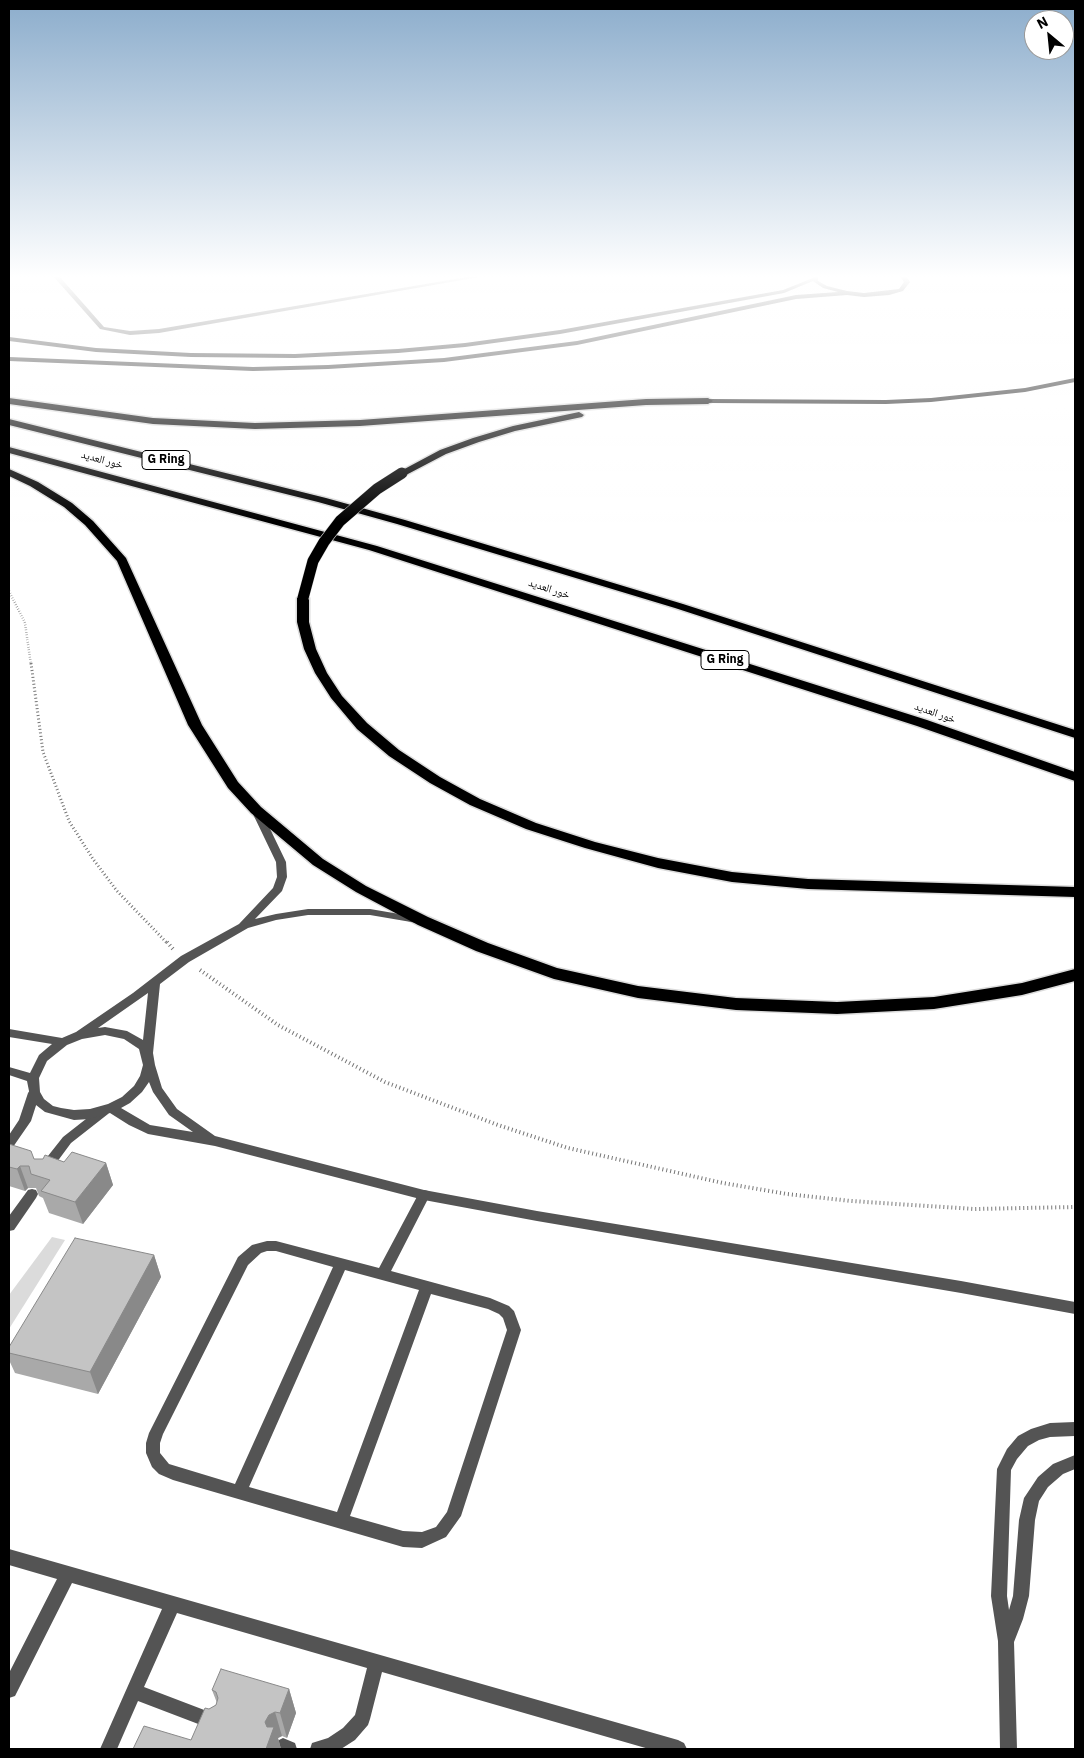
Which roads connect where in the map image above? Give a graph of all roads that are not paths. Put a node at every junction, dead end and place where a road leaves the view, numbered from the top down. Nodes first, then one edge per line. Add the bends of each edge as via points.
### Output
1 (458, 358) edge
2 (9, 359) edge
3 (1075, 380) edge
4 (9, 401) edge
5 (708, 401) junction
6 (9, 422) edge
7 (9, 450) edge
8 (9, 472) edge
9 (1075, 734) edge
10 (1075, 777) edge
11 (256, 810) junction
12 (1075, 892) edge
13 (423, 921) junction
14 (244, 926) junction
15 (1075, 975) edge
16 (155, 983) junction
17 (9, 1032) edge
18 (80, 1035) junction
19 (64, 1042) junction
20 (148, 1059) junction
21 (9, 1071) edge
22 (33, 1078) junction
23 (34, 1093) junction
24 (108, 1109) junction
25 (215, 1141) junction
26 (9, 1144) edge
27 (46, 1175) edge
28 (32, 1194) dead end
29 (424, 1195) junction
30 (9, 1226) edge
31 (342, 1264) junction
32 (382, 1275) junction
33 (427, 1287) junction
34 (1075, 1308) edge
35 (1075, 1428) edge
36 (1075, 1462) edge
37 (239, 1492) junction
38 (341, 1521) junction
39 (9, 1557) edge
40 (68, 1574) junction
41 (172, 1605) junction
42 (1006, 1641) junction
43 (376, 1664) junction
44 (9, 1690) edge
45 (133, 1691) junction
46 (217, 1723) edge
47 (108, 1749) edge
48 (318, 1749) edge
49 (678, 1749) edge
50 (1008, 1749) edge

1 - 2 main road via 244,369
3 - 5 main road via 1024,390 931,400
4 - 5 highway via 153,421 255,426 360,423 646,402
5 - 12 highway, bridge via 594,412 522,427 443,452 402,472 377,489 340,521 324,542 313,561 303,598 303,622 310,648 337,698 362,726 394,753 475,802 531,826 658,864 732,877 808,884
6 - 9 highway, خور العديد / G Ring via 393,520 679,606
7 - 10 highway, خور العديد / G Ring via 373,548 922,723
8 - 11 highway via 68,505 122,560 195,725 233,785
11 - 13 highway via 318,862
11 - 14 street via 281,862 282,877 278,889
13 - 14 street via 370,912 308,912
13 - 15 highway via 554,973 638,992 736,1004 837,1008 934,1003 1022,989
14 - 16 street via 185,959
16 - 18 street
16 - 20 street
17 - 19 street
18 - 19 street
18 - 20 street via 104,1031 122,1034 136,1039
19 - 22 street via 43,1058
20 - 24 street via 146,1077 138,1089
20 - 25 street via 157,1089 173,1112
21 - 22 street
22 - 23 street
23 - 24 street via 49,1109 74,1116
23 - 26 street via 25,1122
24 - 25 street via 148,1129
24 - 27 street via 79,1129 56,1152 48,1164
25 - 29 street
28 - 30 street
29 - 32 street
29 - 34 street
31 - 32 street
31 - 37 street
31 - 37 street via 276,1246 257,1249 249,1254 243,1260 156,1433 153,1453 164,1469
32 - 33 street
33 - 38 street
33 - 38 street via 498,1306 509,1316 514,1330 453,1516 441,1532 413,1541
35 - 42 street via 1050,1430 1023,1441 1004,1470 999,1596
36 - 42 street via 1058,1469 1032,1498 1020,1596
37 - 38 street
39 - 40 street
40 - 41 street
40 - 44 street
41 - 43 street
41 - 45 street
42 - 50 street
43 - 48 street via 362,1719 349,1734
43 - 49 street
45 - 46 street
45 - 47 street

